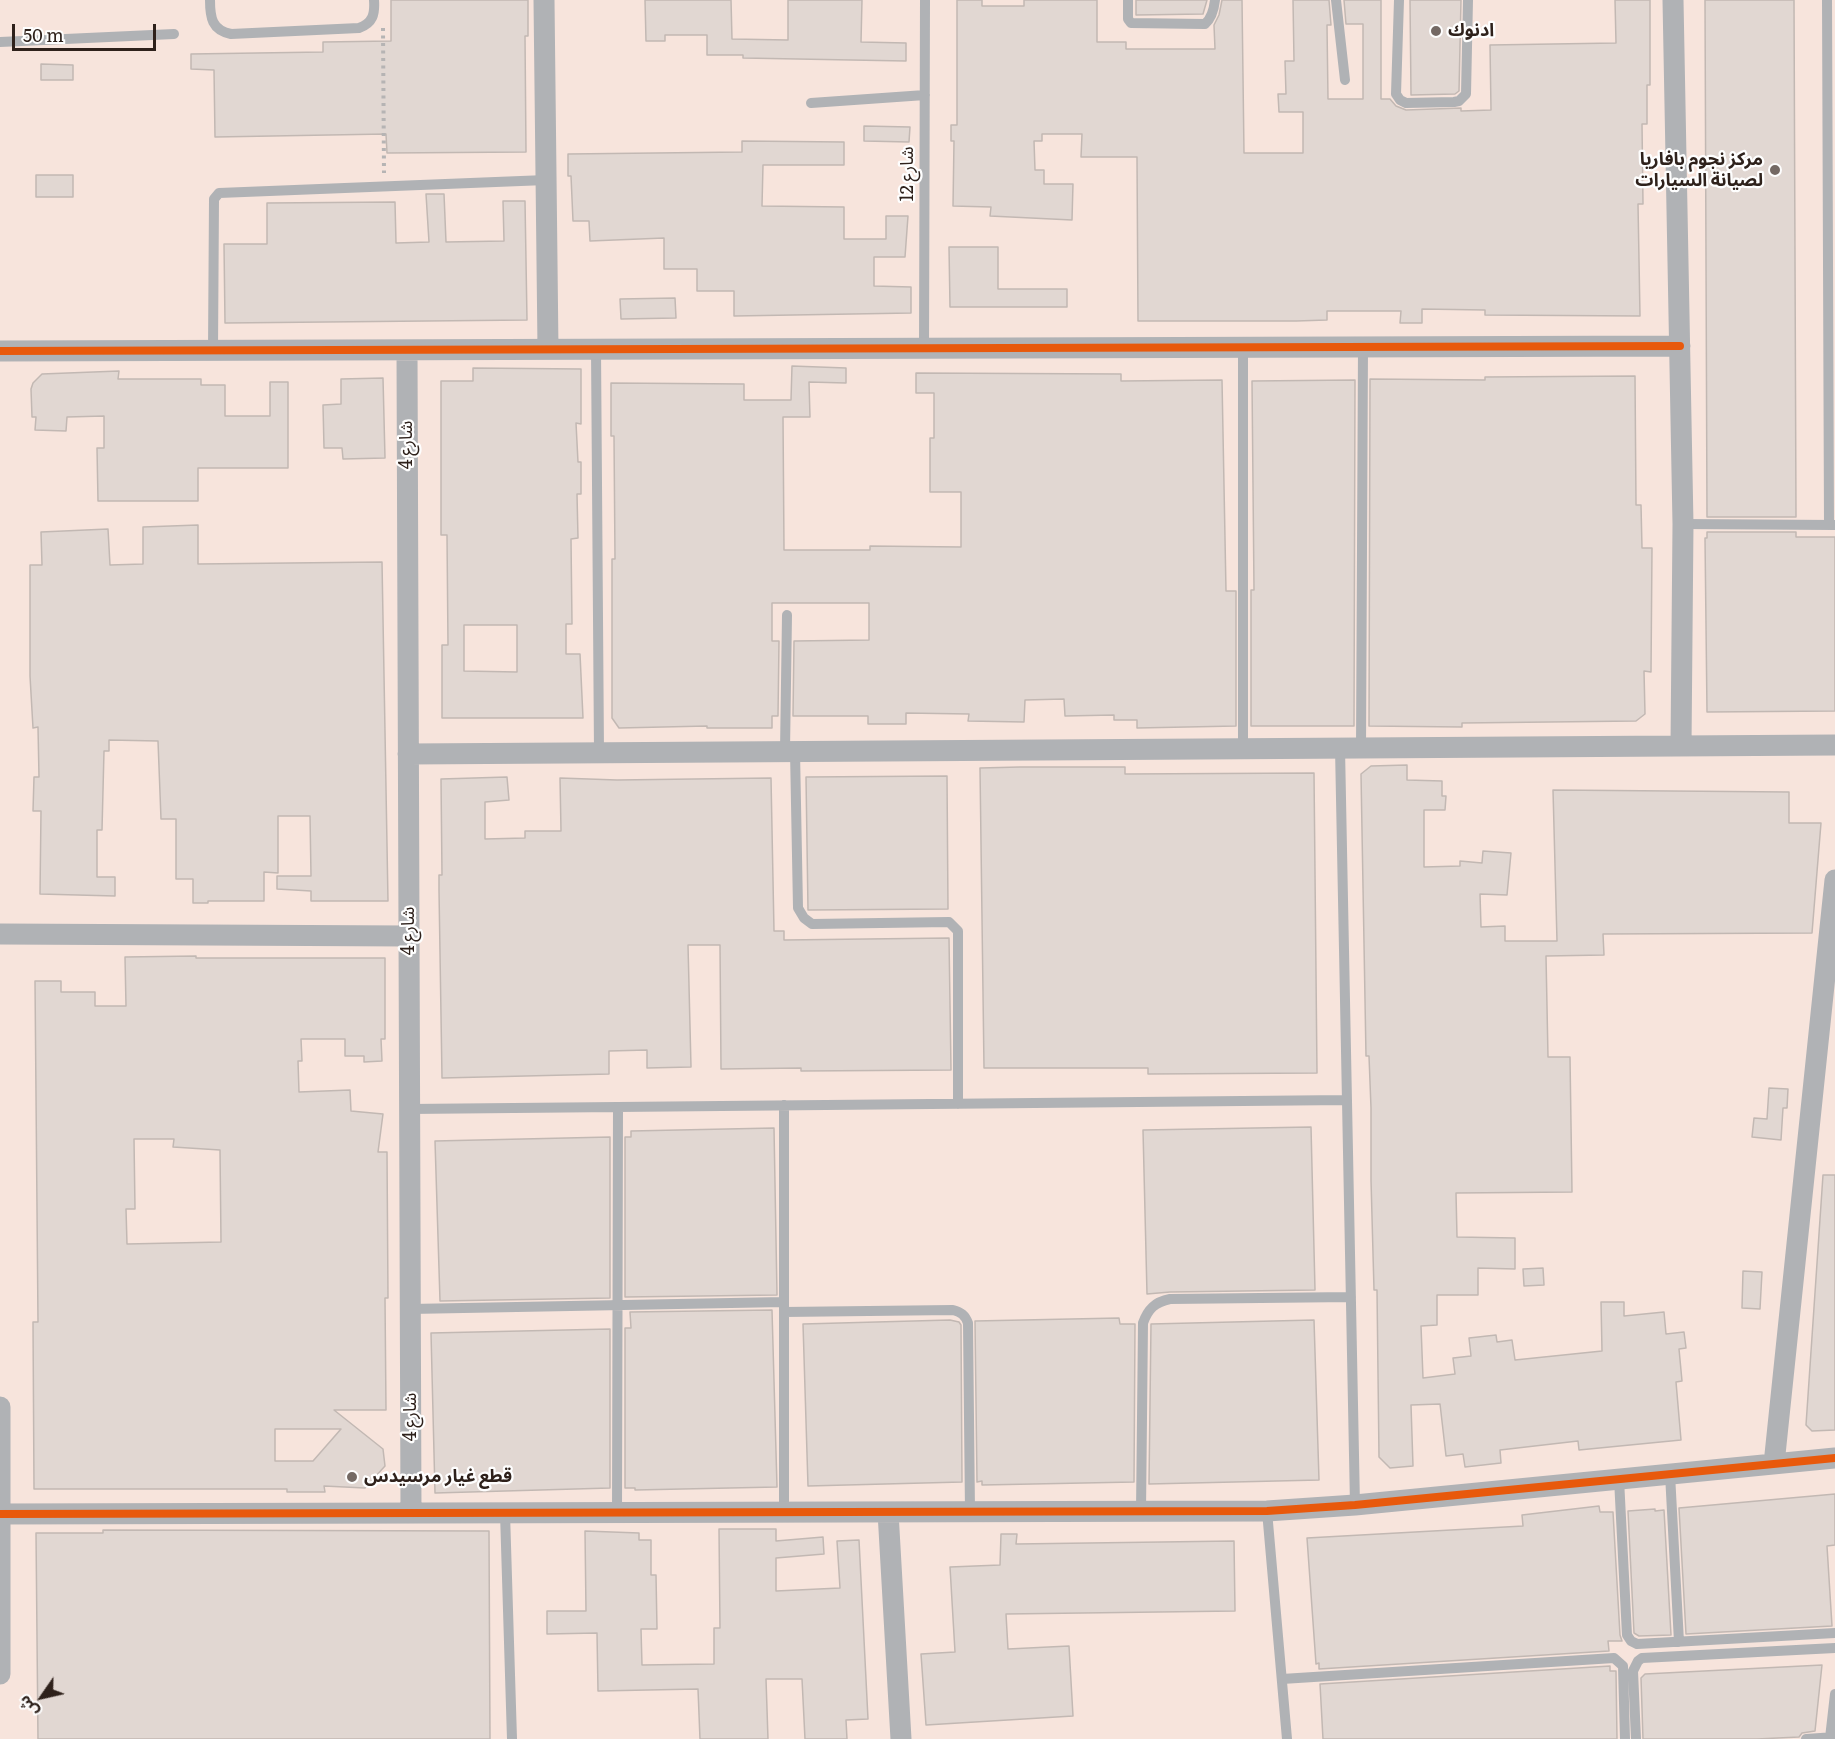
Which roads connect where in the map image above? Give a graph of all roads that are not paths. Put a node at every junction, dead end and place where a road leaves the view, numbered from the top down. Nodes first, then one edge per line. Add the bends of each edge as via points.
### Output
1 (210, 0) edge
2 (374, 0) edge
3 (544, 0) edge
4 (925, 0) edge
5 (1128, 0) edge
6 (1215, 0) edge
7 (1336, 0) edge
8 (1399, 0) edge
9 (1468, 0) edge
10 (1673, 0) edge
11 (1827, 0) edge
12 (174, 34) dead end
13 (0, 42) edge
14 (1345, 80) dead end
15 (925, 95) junction
16 (811, 103) dead end
17 (546, 180) junction
18 (1680, 346) junction
19 (1243, 347) junction
20 (1363, 347) junction
21 (924, 348) junction
22 (548, 349) junction
23 (596, 349) junction
24 (213, 350) junction
25 (407, 350) junction
26 (0, 351) edge
27 (1683, 524) junction
28 (1832, 525) edge
29 (787, 615) dead end
30 (1835, 745) edge
31 (1681, 746) junction
32 (1243, 748) junction
33 (1351, 748) junction
34 (790, 751) junction
35 (599, 752) junction
36 (408, 753) junction
37 (1835, 880) edge
38 (0, 934) edge
39 (409, 936) junction
40 (1347, 1100) junction
41 (958, 1104) junction
42 (784, 1105) junction
43 (618, 1107) junction
44 (410, 1109) junction
45 (1351, 1297) junction
46 (617, 1306) junction
47 (784, 1307) junction
48 (410, 1309) junction
49 (0, 1407) edge
50 (1835, 1458) edge
51 (1774, 1464) junction
52 (1670, 1474) junction
53 (1619, 1479) junction
54 (1355, 1504) junction
55 (784, 1511) junction
56 (1267, 1511) junction
57 (411, 1512) junction
58 (888, 1512) junction
59 (970, 1512) junction
60 (1141, 1512) junction
61 (505, 1513) junction
62 (617, 1513) junction
63 (1, 1514) edge
64 (1835, 1633) edge
65 (1679, 1642) junction
66 (1835, 1648) edge
67 (0, 1674) edge
68 (1282, 1680) junction
69 (1835, 1694) edge
70 (1833, 1738) edge
71 (512, 1739) edge
72 (901, 1739) edge
73 (1287, 1739) edge
74 (1625, 1739) edge
75 (1636, 1739) edge
76 (1806, 1739) edge

1 - 2 lane via 213,24 231,34 359,28 373,18
3 - 17 street
4 - 15 lane, شارع 12
5 - 6 lane via 1131,23 1163,24 1204,24 1215,8
7 - 14 lane
8 - 9 lane via 1396,94 1406,103 1454,102 1466,94
10 - 18 street
11 - 28 lane
12 - 13 lane
15 - 16 lane
15 - 21 lane, شارع 12
17 - 22 street
17 - 24 lane via 223,191 214,199
18 - 20 street
18 - 27 street
19 - 20 street
19 - 21 street
19 - 32 lane
20 - 33 lane
21 - 23 street
22 - 23 street
22 - 25 street
23 - 35 lane
24 - 25 street
24 - 26 street
25 - 36 street, شارع 4
27 - 28 lane
27 - 31 street
29 - 34 lane
30 - 31 street
31 - 33 street
32 - 33 street
32 - 34 street
33 - 40 lane
34 - 35 street
34 - 41 lane via 798,908 804,918 812,924 949,922 958,931
35 - 36 street
36 - 39 street, شارع 4
37 - 51 street
38 - 39 street
39 - 44 street, شارع 4
40 - 41 lane
40 - 45 lane
41 - 42 lane
42 - 43 lane
42 - 47 lane
43 - 44 lane
43 - 46 lane
44 - 48 street, شارع 4
45 - 54 lane
45 - 60 lane via 1170,1299 1152,1306 1143,1323
46 - 47 lane
46 - 48 lane
46 - 62 lane
47 - 55 lane
47 - 59 lane via 953,1310 965,1316 969,1323
48 - 57 street, شارع 4
49 - 63 street
50 - 51 street
51 - 52 street
52 - 53 street
52 - 65 lane
53 - 54 street
53 - 65 lane via 1628,1638 1637,1644
54 - 56 street
55 - 58 street
55 - 62 street
56 - 60 street
56 - 68 lane
57 - 61 street
57 - 63 street
58 - 59 street
58 - 72 street
59 - 60 street
61 - 62 street
61 - 71 lane
63 - 67 street
64 - 65 lane
66 - 75 lane via 1642,1658 1633,1671
68 - 73 lane
68 - 74 lane via 1614,1658 1623,1666
69 - 70 lane
70 - 76 lane

